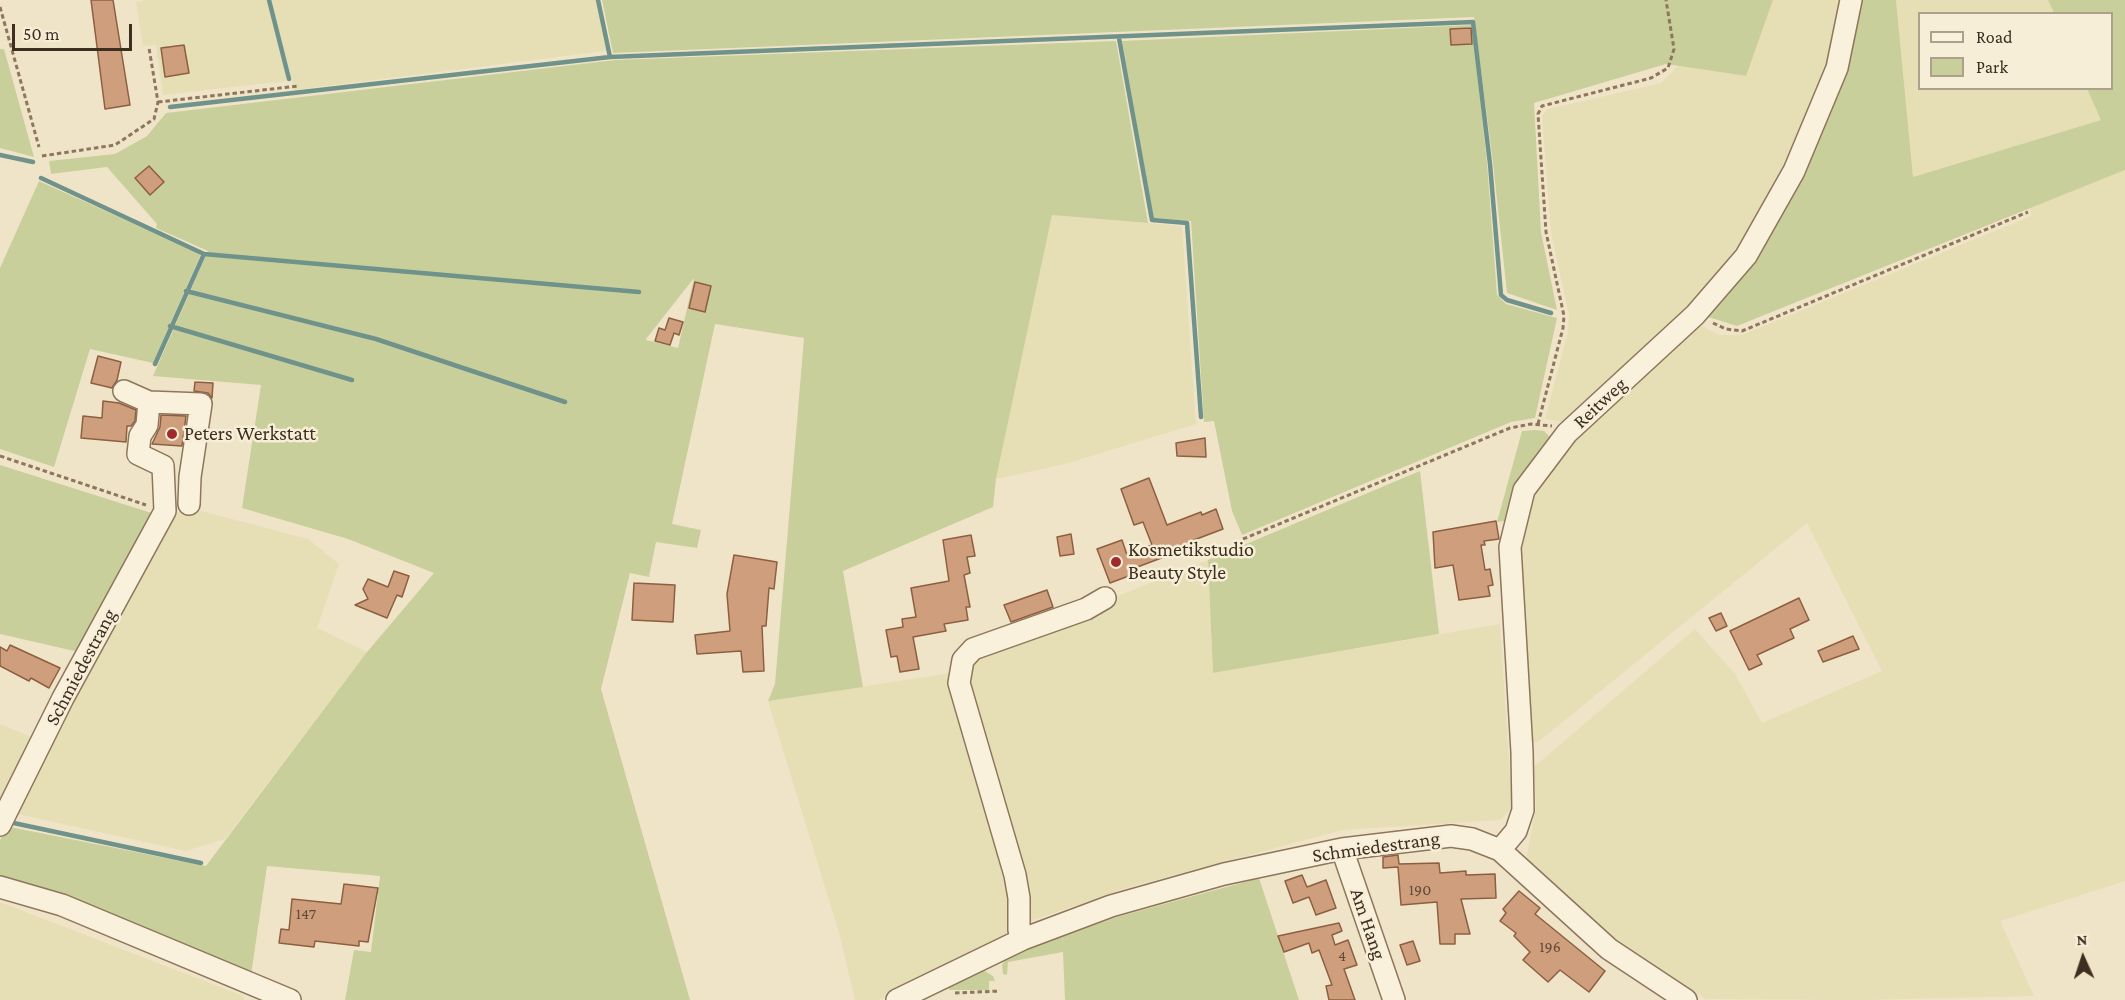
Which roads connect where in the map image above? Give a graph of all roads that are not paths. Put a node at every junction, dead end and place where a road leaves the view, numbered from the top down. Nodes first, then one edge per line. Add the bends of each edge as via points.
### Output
1 (1851, 0) edge
2 (124, 391) dead end
3 (149, 402) junction
4 (189, 504) dead end
5 (1105, 598) dead end
6 (0, 825) edge
7 (1342, 849) junction
8 (1500, 850) junction
9 (0, 887) edge
10 (1023, 939) junction
11 (257, 994) edge
12 (290, 1000) edge
13 (897, 1000) edge
14 (1394, 1000) edge
15 (1686, 1000) edge

1 - 8 street, Reitweg via 1837,68 1794,171 1746,256 1695,315 1567,434 1524,490 1510,547 1523,810 1516,831
2 - 3 street
3 - 4 street via 201,404
3 - 6 street, Schmiedestrang via 138,454 163,466 165,511 63,698
5 - 10 street via 1086,609 973,649 963,660 959,683 1015,875
7 - 8 street, Schmiedestrang via 1451,836
7 - 10 street, Schmiedestrang via 1156,893
7 - 14 street, Am Hang
8 - 15 street, Schmiedestrang via 1609,949
9 - 11 street via 62,904
10 - 13 street, Schmiedestrang
11 - 12 street

